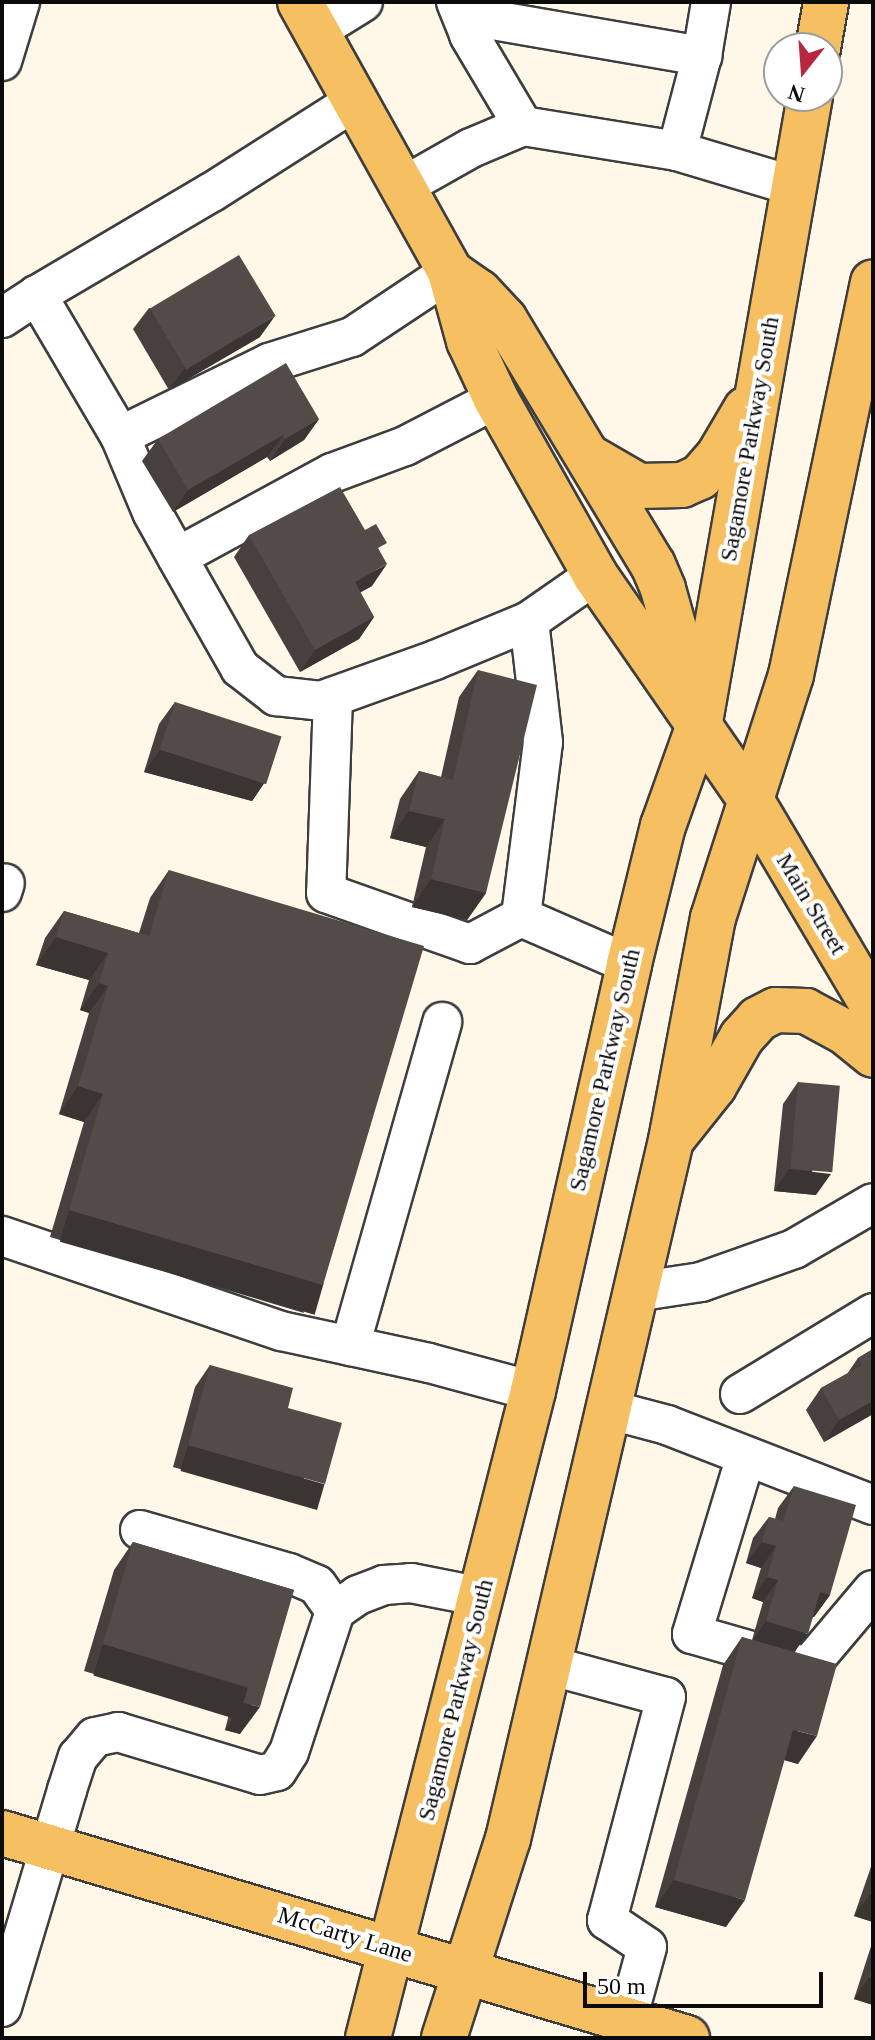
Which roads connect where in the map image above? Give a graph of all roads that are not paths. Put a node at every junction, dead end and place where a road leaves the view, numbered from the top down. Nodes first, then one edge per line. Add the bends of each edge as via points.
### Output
1 (20, 2) edge
2 (363, 2) edge
3 (711, 2) edge
4 (826, 2) edge
5 (460, 8) edge
6 (308, 16) edge
7 (821, 32) edge
8 (702, 56) junction
9 (2, 61) edge
10 (355, 101) junction
11 (807, 112) edge
12 (523, 126) junction
13 (677, 151) junction
14 (794, 186) junction
15 (402, 187) junction
16 (450, 272) junction
17 (873, 282) edge
18 (37, 295) junction
19 (2, 318) edge
20 (760, 378) junction
21 (496, 399) junction
22 (120, 436) junction
23 (586, 455) junction
24 (177, 557) junction
25 (595, 575) junction
26 (529, 621) junction
27 (333, 697) junction
28 (700, 722) junction
29 (751, 800) junction
30 (521, 917) junction
31 (629, 964) junction
32 (873, 1006) edge
33 (442, 1022) dead end
34 (873, 1055) edge
35 (671, 1140) junction
36 (873, 1203) edge
37 (2, 1236) edge
38 (635, 1292) junction
39 (873, 1313) edge
40 (350, 1346) junction
41 (533, 1391) junction
42 (740, 1394) dead end
43 (607, 1409) junction
44 (746, 1456) junction
45 (873, 1505) edge
46 (140, 1530) dead end
47 (873, 1590) edge
48 (482, 1597) junction
49 (335, 1611) junction
50 (548, 1665) junction
51 (2, 1833) edge
52 (48, 1847) junction
53 (393, 1949) junction
54 (467, 1971) junction
55 (2, 2007) edge
56 (659, 2031) edge
57 (368, 2038) edge
58 (444, 2038) edge

1 - 9 lane
2 - 6 lane
3 - 8 lane
4 - 7 main road
5 - 8 lane
5 - 12 lane via 469,35
6 - 10 main road
8 - 13 lane
10 - 15 main road
10 - 18 lane
11 - 14 main road, Sagamore Parkway South
12 - 13 lane
12 - 15 lane
13 - 14 lane
14 - 20 main road, Sagamore Parkway South
15 - 16 main road
16 - 21 main road, Main Street via 469,341
16 - 22 lane via 352,337 269,363
16 - 23 main road via 505,320
17 - 29 main road via 791,675
18 - 19 lane
18 - 22 lane
20 - 23 main road via 719,455 700,477 682,485 639,486
20 - 28 main road, Sagamore Parkway South
21 - 24 lane via 405,446 332,473
21 - 25 main road, Main Street
22 - 24 lane
23 - 28 main road via 653,565
24 - 27 lane via 240,668 276,696 321,701
25 - 26 lane
25 - 28 main road, Main Street
26 - 27 lane
26 - 30 lane via 543,742
27 - 30 lane via 326,893 470,944
28 - 29 main road, Main Street
28 - 31 main road, Sagamore Parkway South via 663,826
29 - 32 main road, Main Street
29 - 35 main road via 713,918
30 - 31 lane
31 - 41 main road, Sagamore Parkway South
33 - 40 lane
34 - 35 main road via 806,1011 776,1010 758,1019 742,1037 714,1086
35 - 38 main road
36 - 38 lane via 794,1249 701,1282
37 - 40 lane via 281,1331
38 - 43 main road
39 - 42 lane
40 - 41 lane
41 - 48 main road, Sagamore Parkway South
43 - 44 lane via 667,1425
43 - 50 main road
44 - 45 lane
44 - 47 lane via 692,1634 808,1667
46 - 49 lane via 289,1573 317,1585
48 - 49 lane via 411,1583 384,1585
48 - 53 main road, Sagamore Parkway South
49 - 52 lane via 289,1752 277,1771 260,1775 118,1732 95,1737 78,1757
50 - 54 main road via 508,1839
50 - 56 lane via 666,1697 607,1920 647,1947
51 - 52 main road, McCarty Lane
52 - 53 main road, McCarty Lane
52 - 55 lane
53 - 54 main road, McCarty Lane
53 - 57 main road, Sagamore Parkway South
54 - 56 main road, McCarty Lane
54 - 58 main road

